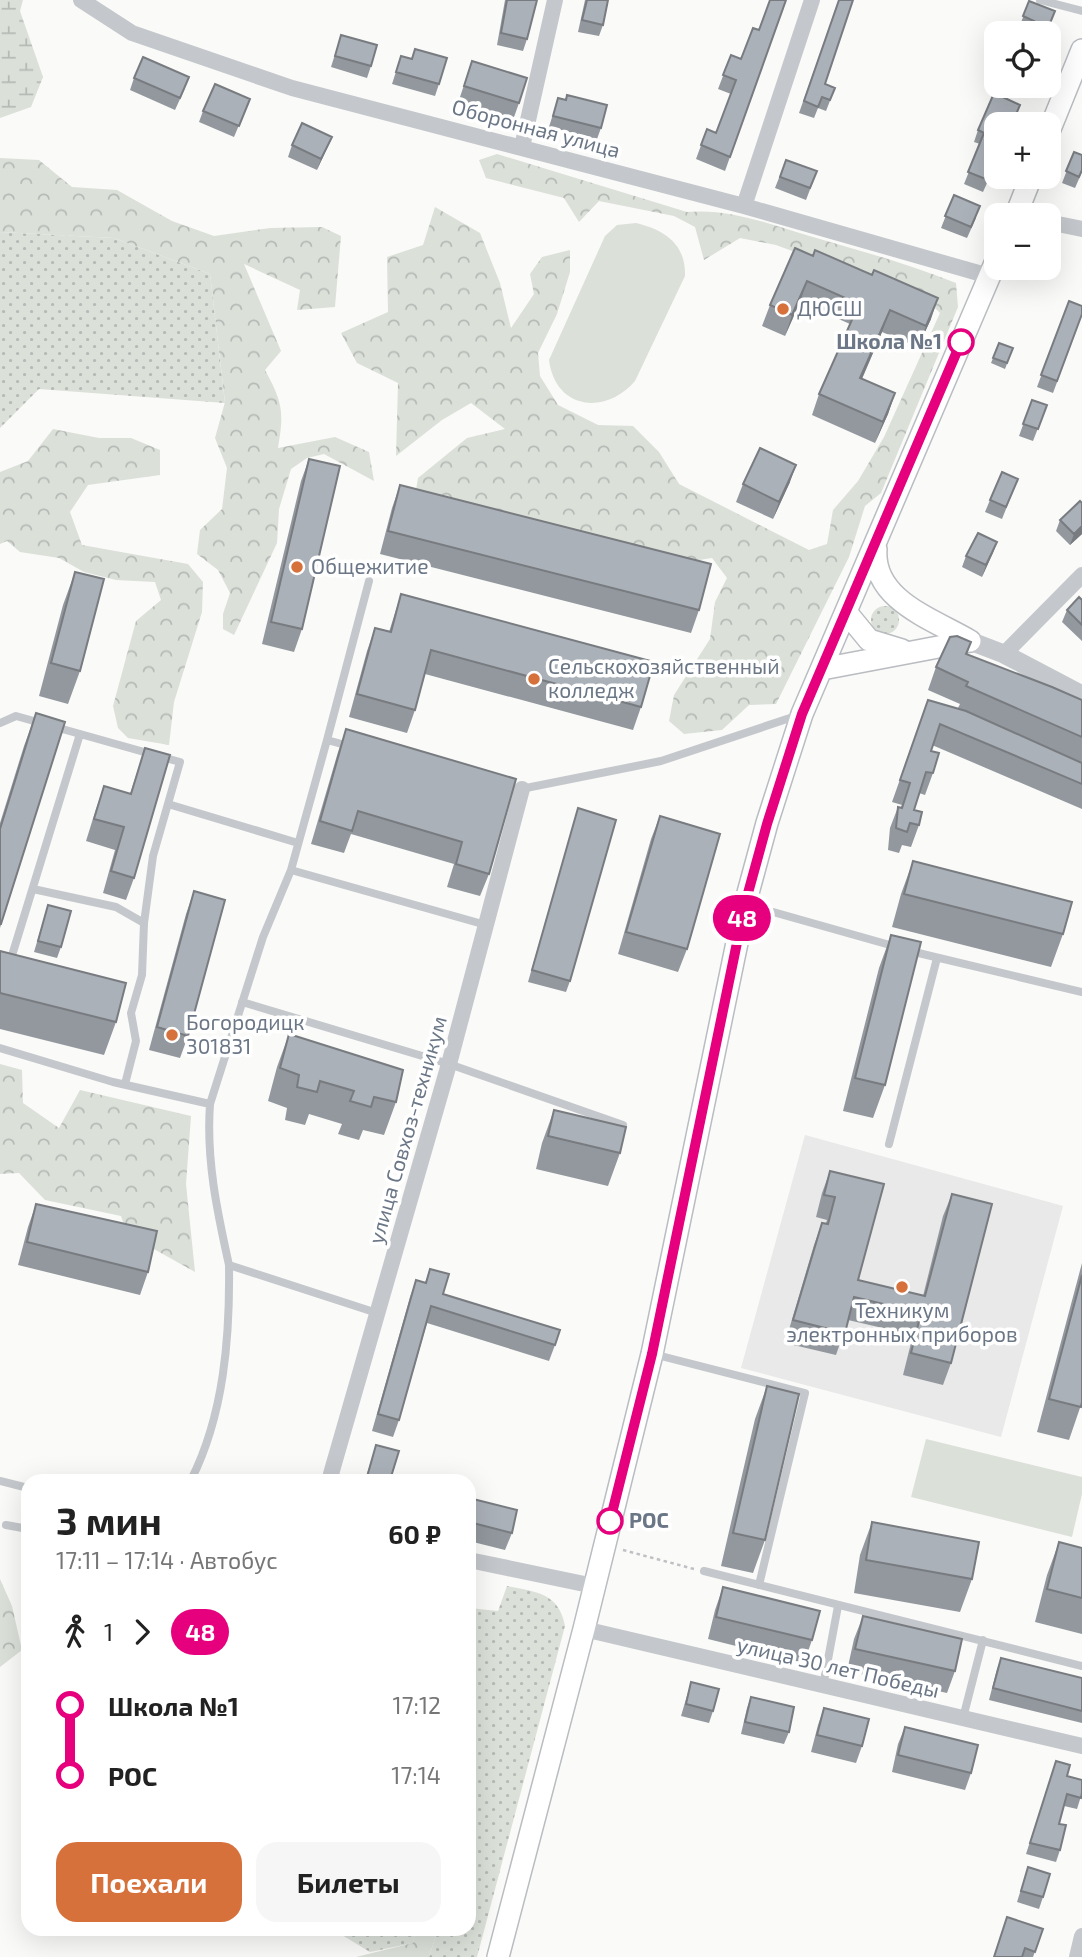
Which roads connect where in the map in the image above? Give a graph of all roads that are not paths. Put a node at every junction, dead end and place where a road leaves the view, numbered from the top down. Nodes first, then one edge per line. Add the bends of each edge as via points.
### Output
1 (81, 0) edge
2 (555, 0) edge
3 (813, 0) edge
4 (1040, 0) edge
5 (1082, 11) edge
6 (1082, 50) edge
7 (1057, 112) edge
8 (522, 147) junction
9 (744, 206) junction
10 (1061, 225) edge
11 (1082, 229) edge
12 (984, 267) edge
13 (988, 280) edge
14 (877, 540) junction
15 (1082, 575) edge
16 (369, 581) dead end
17 (895, 597) junction
18 (849, 606) junction
19 (970, 641) junction
20 (913, 652) junction
21 (1004, 654) junction
22 (822, 669) junction
23 (1082, 695) edge
24 (802, 714) junction
25 (0, 723) edge
26 (80, 734) junction
27 (327, 740) junction
28 (353, 747) edge
29 (516, 787) joint
30 (168, 804) junction
31 (298, 843) junction
32 (291, 870) junction
33 (33, 889) junction
34 (745, 904) junction
35 (144, 923) junction
36 (486, 925) junction
37 (937, 958) junction
38 (9, 962) edge
39 (1082, 992) edge
40 (242, 1002) junction
41 (0, 1048) edge
42 (449, 1064) junction
43 (125, 1084) junction
44 (210, 1104) junction
45 (623, 1125) edge
46 (888, 1144) dead end
47 (229, 1265) junction
48 (377, 1313) junction
49 (652, 1354) junction
50 (194, 1474) edge
51 (331, 1474) edge
52 (0, 1481) edge
53 (21, 1486) edge
54 (6, 1525) dead end
55 (21, 1528) edge
56 (476, 1561) edge
57 (704, 1571) road end
58 (759, 1585) junction
59 (594, 1586) junction
60 (838, 1606) junction
61 (584, 1629) junction
62 (983, 1640) junction
63 (1082, 1666) edge
64 (822, 1686) junction
65 (963, 1718) junction
66 (1082, 1746) edge
67 (1082, 1936) edge
68 (498, 1957) edge
69 (1077, 1957) edge

1 - 8 street, Оборонная улица via 132,33 292,88
2 - 8 street
3 - 9 street
4 - 5 lane
6 - 7 main road
8 - 9 street, Оборонная улица
9 - 12 street, Оборонная улица
10 - 11 street
13 - 14 main road
14 - 17 main road via 878,577
14 - 18 main road
15 - 21 street
16 - 27 lane
17 - 18 main road via 870,596
17 - 19 main road
18 - 20 main road via 869,640
18 - 22 main road
19 - 20 main road
19 - 21 street
20 - 22 main road
21 - 23 street
22 - 24 main road
24 - 29 lane via 662,761
24 - 34 main road
25 - 26 lane via 16,716
26 - 30 lane via 180,762
26 - 33 lane
27 - 28 lane
27 - 31 lane
29 - 36 street, улица Совхоз-техникум
30 - 31 lane
30 - 35 lane via 153,856
31 - 32 lane
32 - 36 lane
32 - 40 lane
33 - 35 lane via 116,908
33 - 38 lane
34 - 37 lane
34 - 49 main road
35 - 43 lane via 142,975 131,1013 136,1041
36 - 42 street, улица Совхоз-техникум
37 - 39 lane
37 - 46 lane
40 - 42 lane
40 - 44 lane
41 - 43 lane
42 - 45 lane
42 - 48 street, улица Совхоз-техникум
43 - 44 lane
44 - 47 lane via 207,1143
47 - 48 lane
47 - 50 lane via 230,1329 221,1385
48 - 51 street, улица Совхоз-техникум
49 - 58 lane via 805,1393
49 - 59 main road
52 - 53 lane
54 - 55 lane
56 - 59 street
57 - 58 lane
58 - 60 lane
59 - 61 main road
60 - 62 lane
60 - 64 lane
61 - 64 street, улица 30 лет Победы
61 - 68 main road
62 - 63 lane
62 - 65 lane
64 - 65 street, улица 30 лет Победы
65 - 66 street, улица 30 лет Победы
67 - 69 street

